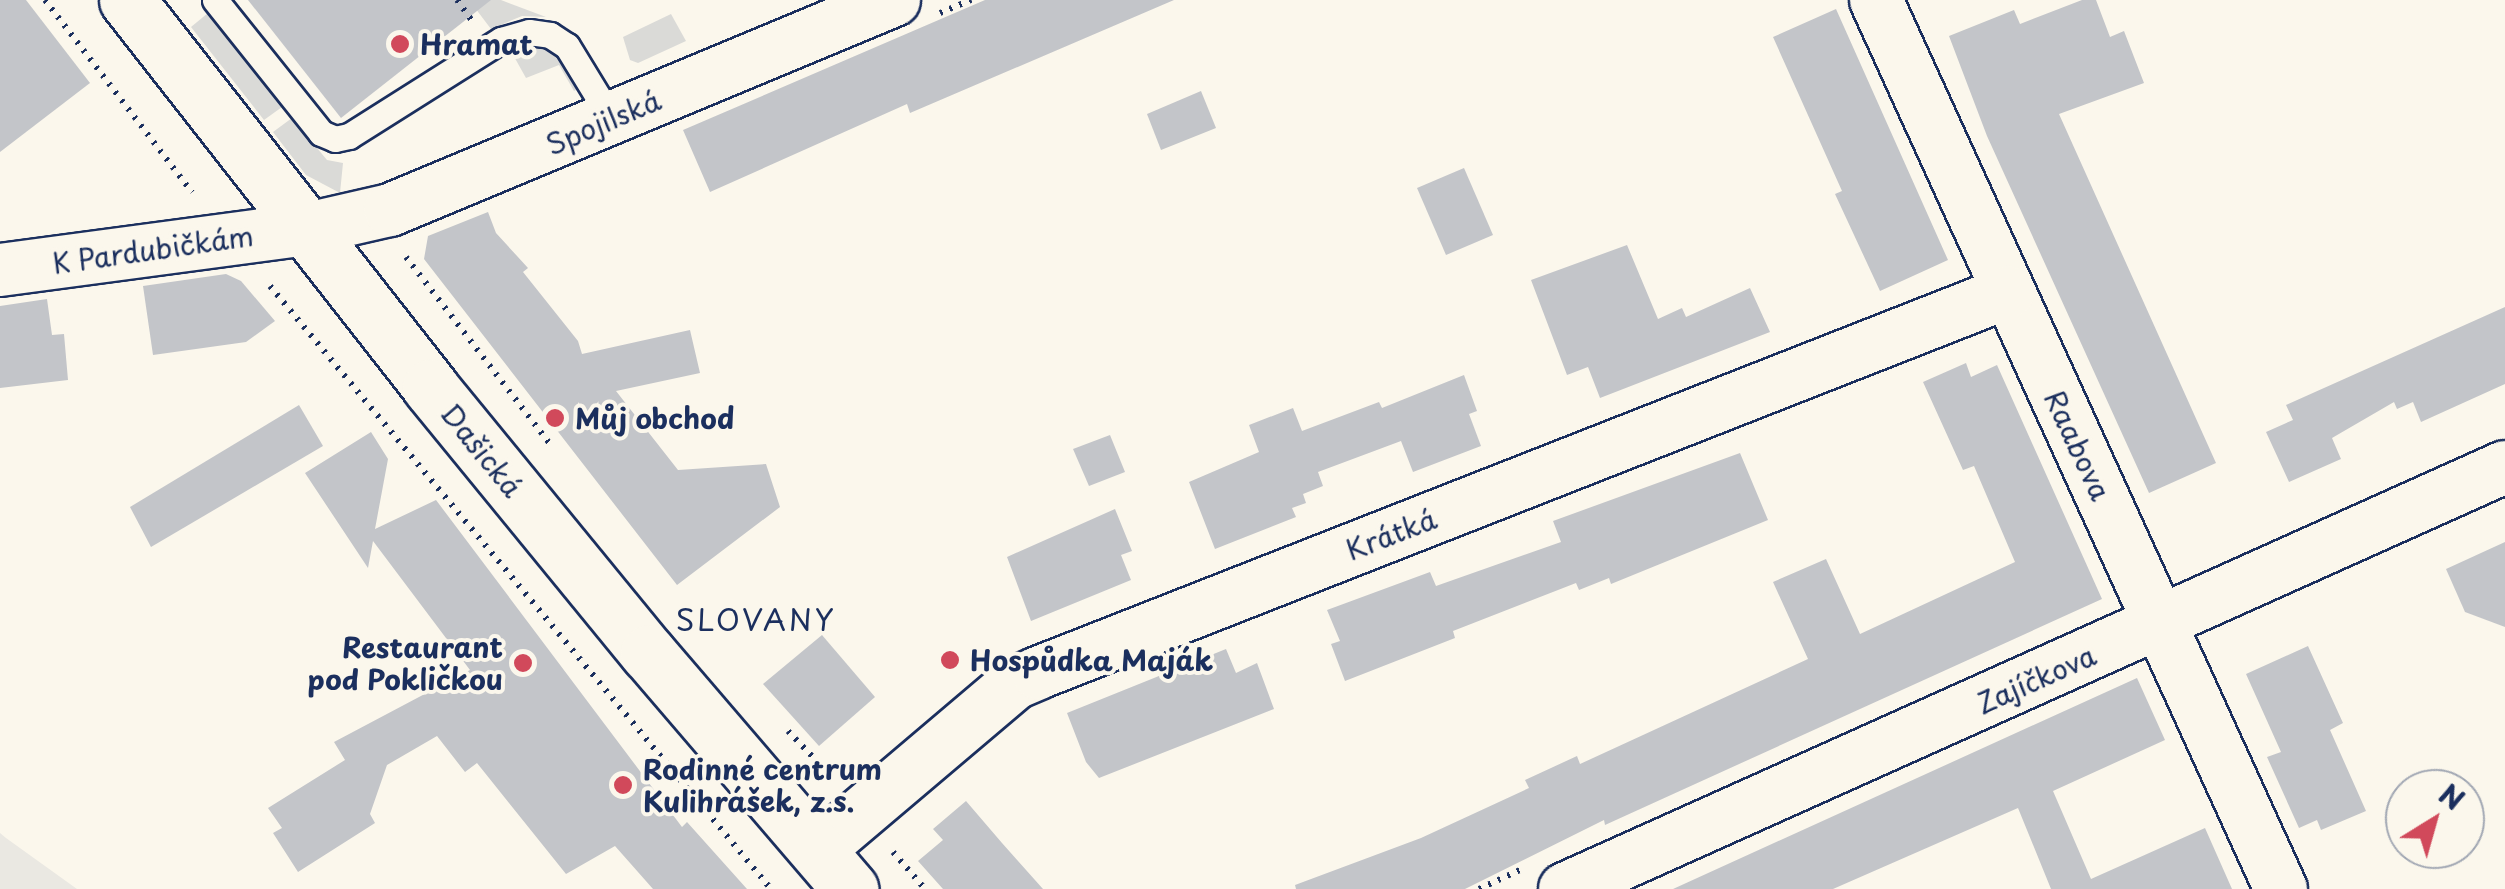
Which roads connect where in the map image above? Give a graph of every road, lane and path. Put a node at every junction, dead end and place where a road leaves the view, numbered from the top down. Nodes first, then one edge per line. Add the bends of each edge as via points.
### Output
1 (46, 0) edge
2 (127, 0) edge
3 (215, 0) edge
4 (894, 0) edge
5 (1876, 0) edge
6 (611, 118) junction
7 (306, 229) junction
8 (229, 236) junction
9 (411, 240) dead end
10 (0, 270) edge
11 (2008, 292) junction
12 (558, 454) dead end
13 (2505, 467) edge
14 (2160, 624) junction
15 (782, 724) dead end
16 (862, 814) junction
17 (834, 870) edge
18 (771, 889) edge
19 (924, 889) edge
20 (1566, 889) edge
21 (2281, 889) edge

1 - 8 path
2 - 7 main road, Dašická
3 - 6 lane via 321,133 335,139 501,40 529,32 550,34 566,46
4 - 6 street, Spojilská
5 - 11 street, Raabova
6 - 7 street, Spojilská via 390,210
7 - 8 street, K Pardubičkám
7 - 17 main road, Dašická via 586,578
8 - 10 street, K Pardubičkám
8 - 18 path
9 - 12 path via 406,258 416,274
11 - 14 street, Raabova
11 - 16 street, Krátká via 1038,673 1016,684
13 - 14 street, Zajíčkova
14 - 20 street, Zajíčkova
14 - 21 street, Raabova
15 - 16 path
16 - 17 street, Krátká
16 - 19 path

